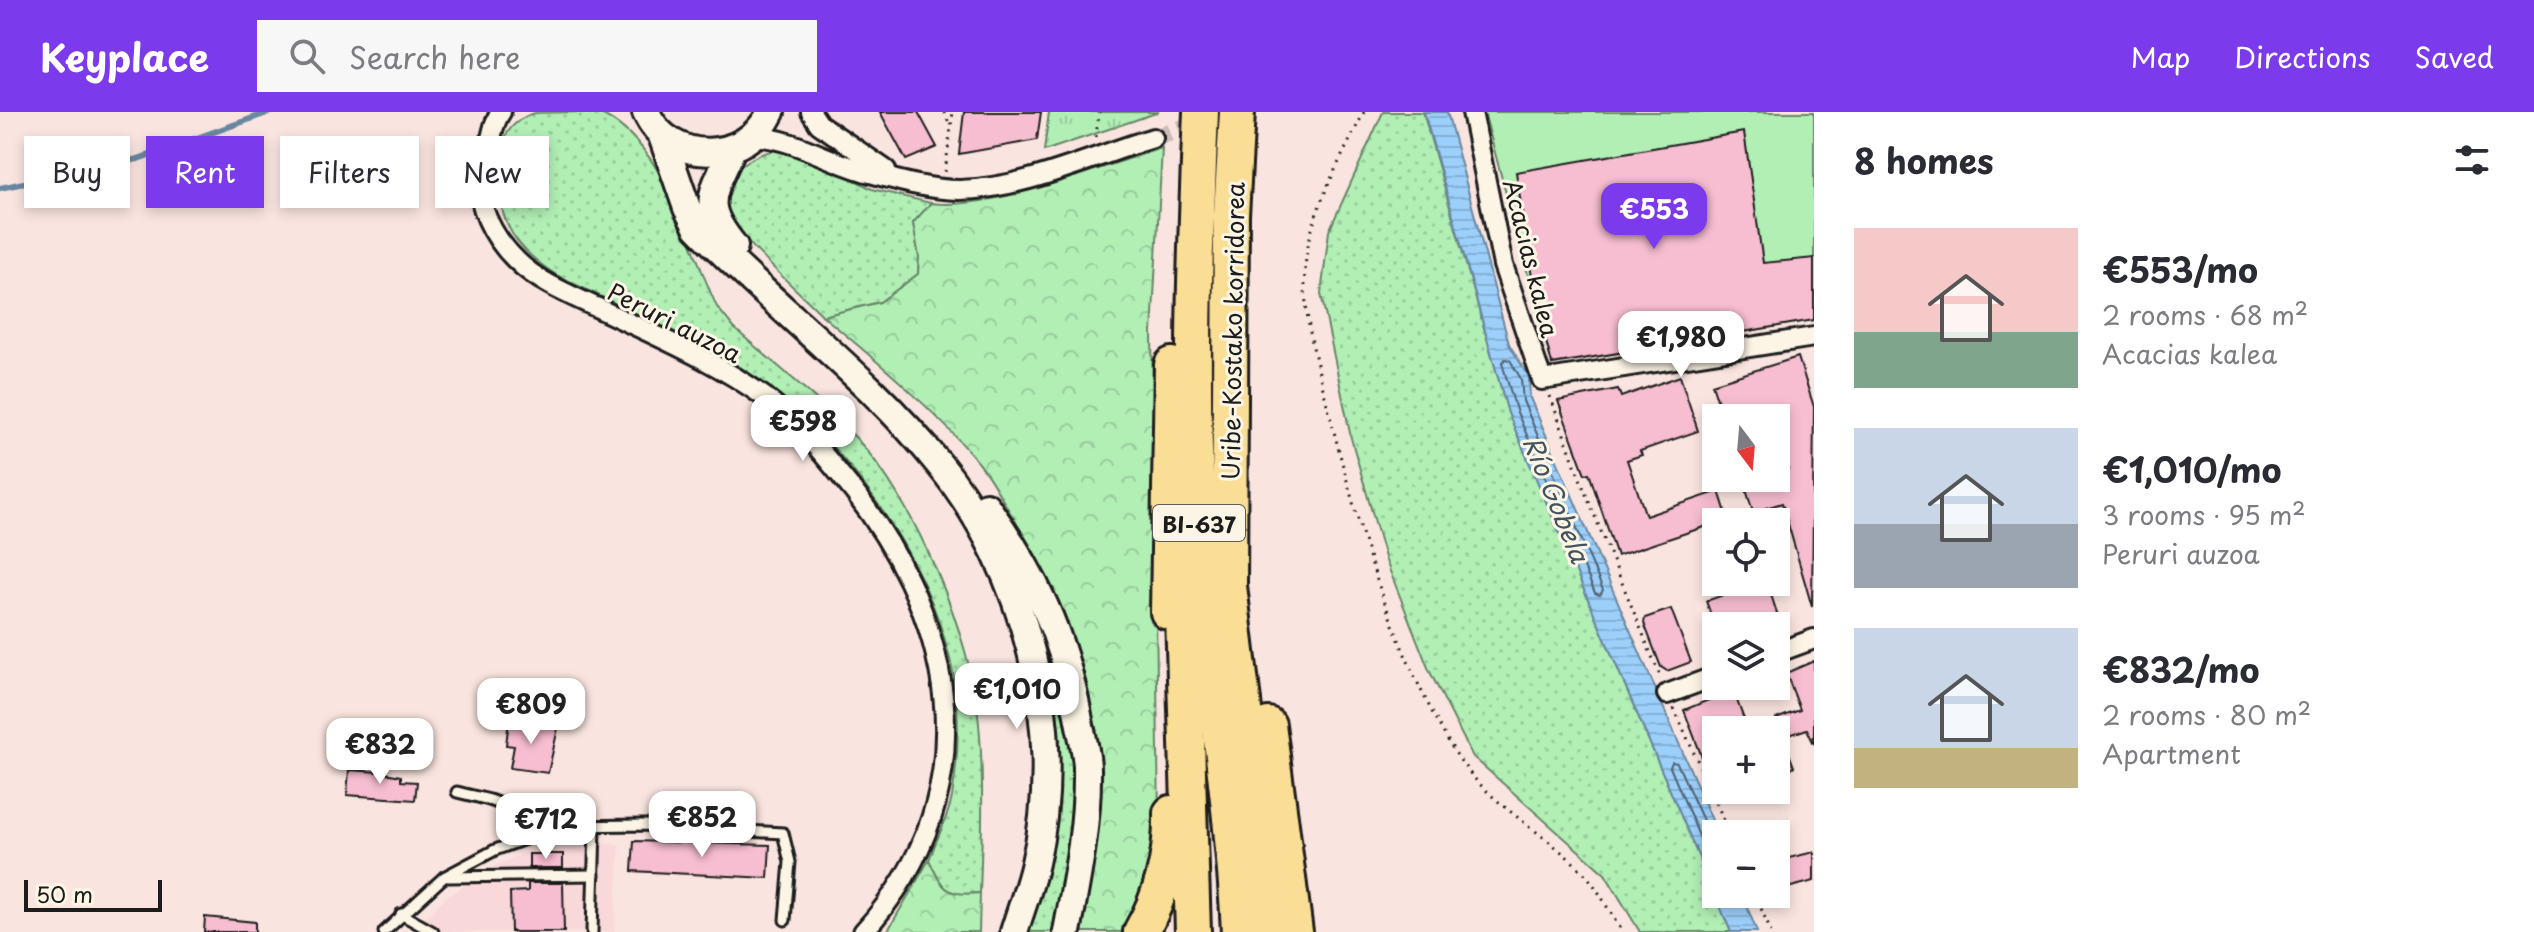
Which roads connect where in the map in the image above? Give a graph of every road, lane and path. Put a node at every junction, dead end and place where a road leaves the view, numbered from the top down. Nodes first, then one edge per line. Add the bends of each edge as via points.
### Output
1 (501, 112) edge
2 (510, 112) edge
3 (771, 112) edge
4 (811, 112) edge
5 (944, 112) edge
6 (953, 112) edge
7 (1099, 112) edge
8 (1198, 112) edge
9 (1237, 112) edge
10 (1364, 112) edge
11 (1472, 112) edge
12 (648, 120) edge
13 (951, 126) junction
14 (491, 136) edge
15 (495, 136) edge
16 (1153, 138) tunnel mouth
17 (743, 142) junction
18 (1094, 157) junction
19 (906, 181) junction
20 (943, 188) junction
21 (485, 208) edge
22 (1175, 249) junction
23 (1814, 339) edge
24 (1556, 377) junction
25 (1231, 464) junction
26 (1814, 639) edge
27 (1790, 648) edge
28 (1702, 681) edge
29 (1667, 694) junction
30 (457, 792) dead end
31 (1283, 820) junction
32 (1724, 820) edge
33 (595, 826) junction
34 (531, 837) junction
35 (594, 875) junction
36 (444, 877) junction
37 (1761, 908) edge
38 (401, 914) junction
39 (785, 920) dead end
40 (384, 932) edge
41 (433, 932) edge
42 (592, 932) edge
43 (863, 932) edge
44 (1014, 932) edge
45 (1067, 932) edge
46 (1141, 932) edge
47 (1193, 932) edge
48 (1239, 932) edge
49 (1271, 932) edge
50 (1295, 932) edge
51 (1310, 932) edge
52 (1623, 932) edge
53 (1771, 932) edge

1 - 14 street
2 - 15 street
3 - 17 street
4 - 19 street via 819,124 869,161
5 - 13 path
6 - 13 path
7 - 18 path
8 - 22 highway
8 - 48 highway, Uribe-Kostako korridorea / BI-637 via 1195,454
9 - 25 highway, Uribe-Kostako korridorea / BI-637 via 1231,215
10 - 52 path via 1318,208 1304,278 1315,355 1367,550 1426,696 1460,759 1490,793 1581,869
11 - 24 street, Acacias kalea via 1503,265 1530,352 1542,380
12 - 17 street via 695,152
12 - 44 street via 697,227 859,380 938,463 966,500 1009,580 1033,654 1044,791 1036,861
13 - 20 path
16 - 18 street
17 - 19 street via 783,139 860,170
17 - 45 street via 716,185 715,222 745,259 868,373 968,480 1021,555 1053,620 1074,692 1087,767 1082,851
18 - 20 street via 988,187
19 - 20 street
21 - 43 street, Peruri auzoa via 492,231 518,263 767,399 821,451 862,501 901,563 929,623 944,687 945,743 938,789 921,840 901,884
22 - 46 highway via 1167,549 1171,819 1160,891
22 - 47 highway
23 - 24 street
24 - 29 path via 1550,396
25 - 31 highway
25 - 49 highway, Uribe-Kostako korridorea / BI-637 via 1229,586
26 - 27 street
28 - 29 street
29 - 32 path
30 - 34 lane via 509,806
31 - 50 highway
31 - 51 highway
33 - 34 lane via 561,826
33 - 35 lane
33 - 39 lane via 783,833 790,862
34 - 36 lane
35 - 36 lane
35 - 42 lane
36 - 38 lane
37 - 53 path
38 - 40 lane
38 - 41 lane

